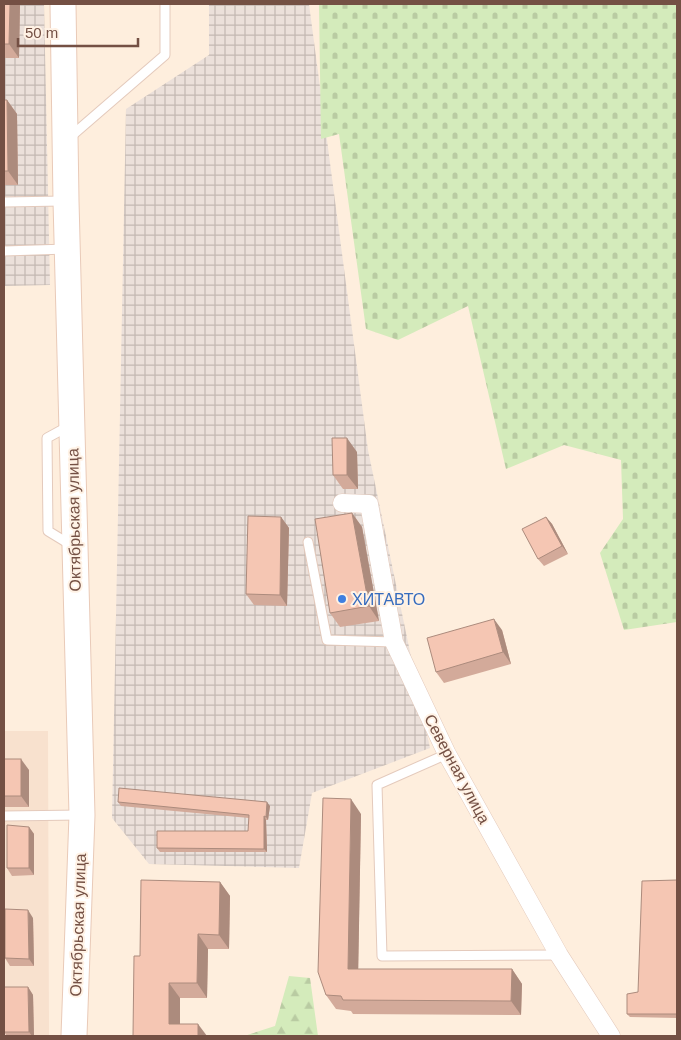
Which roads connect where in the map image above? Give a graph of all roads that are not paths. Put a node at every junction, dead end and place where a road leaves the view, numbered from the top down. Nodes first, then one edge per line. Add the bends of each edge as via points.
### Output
1 (63, 4) edge
2 (165, 4) edge
3 (65, 142) junction
4 (66, 201) junction
5 (4, 202) edge
6 (67, 249) junction
7 (4, 251) edge
8 (342, 502) dead end
9 (308, 542) dead end
10 (394, 642) junction
11 (447, 754) junction
12 (82, 815) junction
13 (4, 816) edge
14 (559, 956) junction
15 (74, 1036) edge
16 (610, 1036) edge

1 - 3 main road, Октябрьская улица
2 - 3 lane via 164,55
3 - 4 main road, Октябрьская улица
4 - 5 lane
4 - 6 main road, Октябрьская улица
6 - 7 lane
6 - 12 main road, Октябрьская улица
8 - 10 street, Северная улица via 368,504
9 - 10 lane via 327,640
10 - 11 street, Северная улица
11 - 14 street, Северная улица
11 - 14 lane via 377,785 382,956
12 - 13 lane
12 - 15 main road, Октябрьская улица
14 - 16 street, Северная улица

